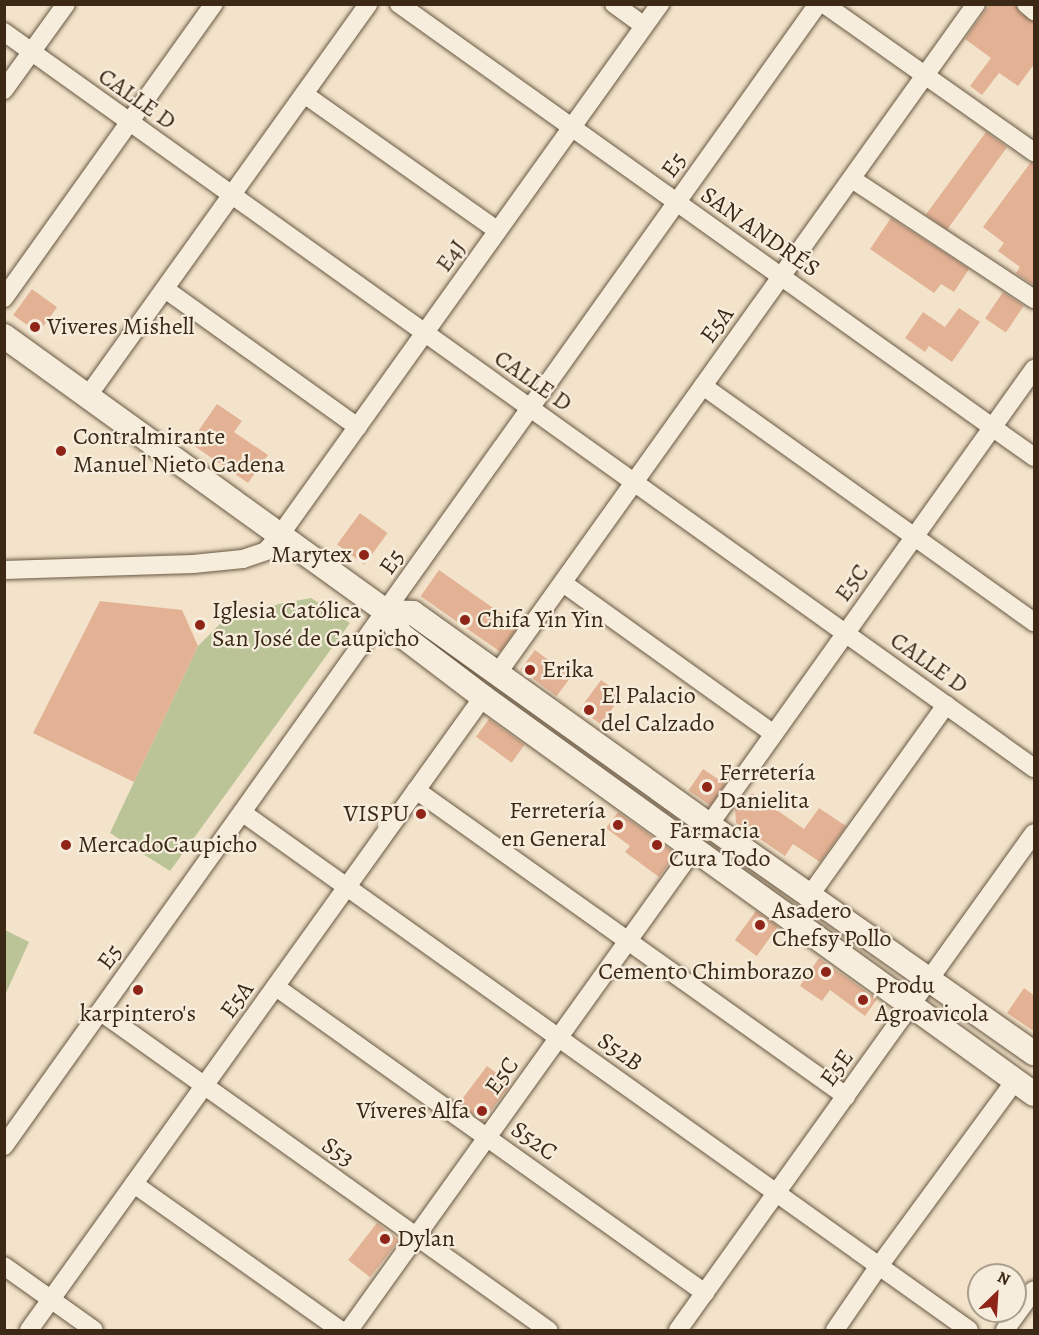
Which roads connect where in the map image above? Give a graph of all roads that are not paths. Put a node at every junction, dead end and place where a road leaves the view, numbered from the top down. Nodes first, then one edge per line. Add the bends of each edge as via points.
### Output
1 (66, 4) edge
2 (214, 4) edge
3 (368, 4) edge
4 (399, 4) edge
5 (614, 4) edge
6 (660, 4) edge
7 (818, 4) edge
8 (824, 4) edge
9 (976, 4) edge
10 (1026, 4) edge
11 (1035, 11) edge
12 (644, 26) junction
13 (4, 32) edge
14 (31, 53) junction
15 (925, 77) junction
16 (4, 90) edge
17 (304, 94) junction
18 (130, 123) junction
19 (572, 127) junction
20 (1035, 153) edge
21 (852, 178) junction
22 (231, 196) junction
23 (677, 202) junction
24 (498, 231) junction
25 (782, 277) junction
26 (165, 289) junction
27 (4, 298) edge
28 (1035, 299) edge
29 (425, 333) junction
30 (4, 336) edge
31 (1035, 369) edge
32 (703, 386) junction
33 (87, 397) junction
34 (529, 408) junction
35 (358, 427) junction
36 (993, 428) junction
37 (1035, 457) edge
38 (634, 483) junction
39 (280, 535) junction
40 (915, 537) junction
41 (4, 570) edge
42 (562, 583) junction
43 (387, 612) junction
44 (1035, 622) edge
45 (846, 633) junction
46 (497, 674) junction
47 (483, 697) junction
48 (946, 705) junction
49 (774, 734) junction
50 (1035, 768) edge
51 (416, 790) junction
52 (243, 813) junction
53 (709, 825) junction
54 (1035, 833) edge
55 (693, 850) junction
56 (347, 887) junction
57 (810, 895) junction
58 (628, 941) junction
59 (929, 979) junction
60 (276, 987) junction
61 (912, 1004) junction
62 (101, 1012) junction
63 (559, 1038) junction
64 (1035, 1053) edge
65 (205, 1086) junction
66 (1025, 1088) edge
67 (846, 1096) junction
68 (487, 1137) junction
69 (4, 1146) edge
70 (134, 1184) junction
71 (777, 1193) junction
72 (416, 1237) junction
73 (4, 1266) edge
74 (879, 1266) junction
75 (1035, 1290) edge
76 (705, 1293) junction
77 (51, 1300) junction
78 (29, 1330) edge
79 (94, 1330) edge
80 (340, 1330) edge
81 (349, 1330) edge
82 (548, 1330) edge
83 (678, 1330) edge
84 (835, 1330) edge
85 (969, 1330) edge
86 (1005, 1330) edge

1 - 14 street
2 - 18 street
3 - 17 street
4 - 19 street, SAN ANDRÉS
5 - 12 street
6 - 12 street, E4J
7 - 23 street, E5
8 - 15 street
9 - 15 street, E5A
10 - 11 street
12 - 19 street, E4J
13 - 14 street, CALLE D
14 - 16 street
14 - 18 street, CALLE D
15 - 20 street
15 - 21 street, E5A
17 - 22 street
17 - 24 street
18 - 22 street, CALLE D
18 - 27 street
19 - 23 street, SAN ANDRÉS
19 - 24 street, E4J
21 - 25 street, E5A
21 - 28 street
22 - 26 street
22 - 29 street, CALLE D
23 - 25 street, SAN ANDRÉS
23 - 34 street, E5
24 - 29 street, E4J
25 - 32 street, E5A
25 - 36 street, SAN ANDRÉS
26 - 33 street
26 - 35 street
29 - 34 street, CALLE D
29 - 35 street, E4J
30 - 33 main road
31 - 36 street, E5C
32 - 38 street, E5A
32 - 40 street
33 - 39 main road
34 - 38 street, CALLE D
34 - 43 street, E5
35 - 39 street, E4J
36 - 37 street, SAN ANDRÉS
36 - 40 street, E5C
38 - 42 street, E5A
38 - 45 street, CALLE D
39 - 41 street, E4J via 266,551 243,559
39 - 43 main road
40 - 44 street
40 - 45 street, E5C
42 - 46 street, E5A
42 - 49 street
43 - 46 main road via 413,613
43 - 47 main road via 400,633
43 - 52 street, E5
45 - 48 street, CALLE D
45 - 49 street, E5C
46 - 53 main road
47 - 51 street, E5A
47 - 55 main road
48 - 50 street, CALLE D
48 - 57 street
49 - 53 street, E5C
51 - 56 street, E5A
51 - 58 street
52 - 56 street, S52B
52 - 62 street, E5
53 - 57 main road
54 - 59 street, E5E
55 - 58 street, E5C
55 - 61 main road
56 - 60 street, E5A
56 - 63 street, S52B
57 - 59 main road
58 - 63 street, E5C
58 - 67 street
59 - 61 street, E5E
59 - 64 main road
60 - 65 street, E5A
60 - 68 street, S52C
61 - 66 main road
61 - 67 street, E5E
62 - 65 street, S53
62 - 69 street, E5
63 - 68 street, E5C
63 - 71 street, S52B
65 - 70 street, E5A
65 - 72 street, S53
66 - 74 street
67 - 71 street, E5E
68 - 72 street, E5C
68 - 76 street, S52C
70 - 77 street, E5A
70 - 80 street
71 - 74 street, S52B
71 - 76 street, E5E
72 - 81 street, E5C
72 - 82 street, S53
73 - 77 street
74 - 84 street
74 - 85 street, S52B
75 - 86 street
76 - 83 street, E5E
77 - 78 street, E5A
77 - 79 street

